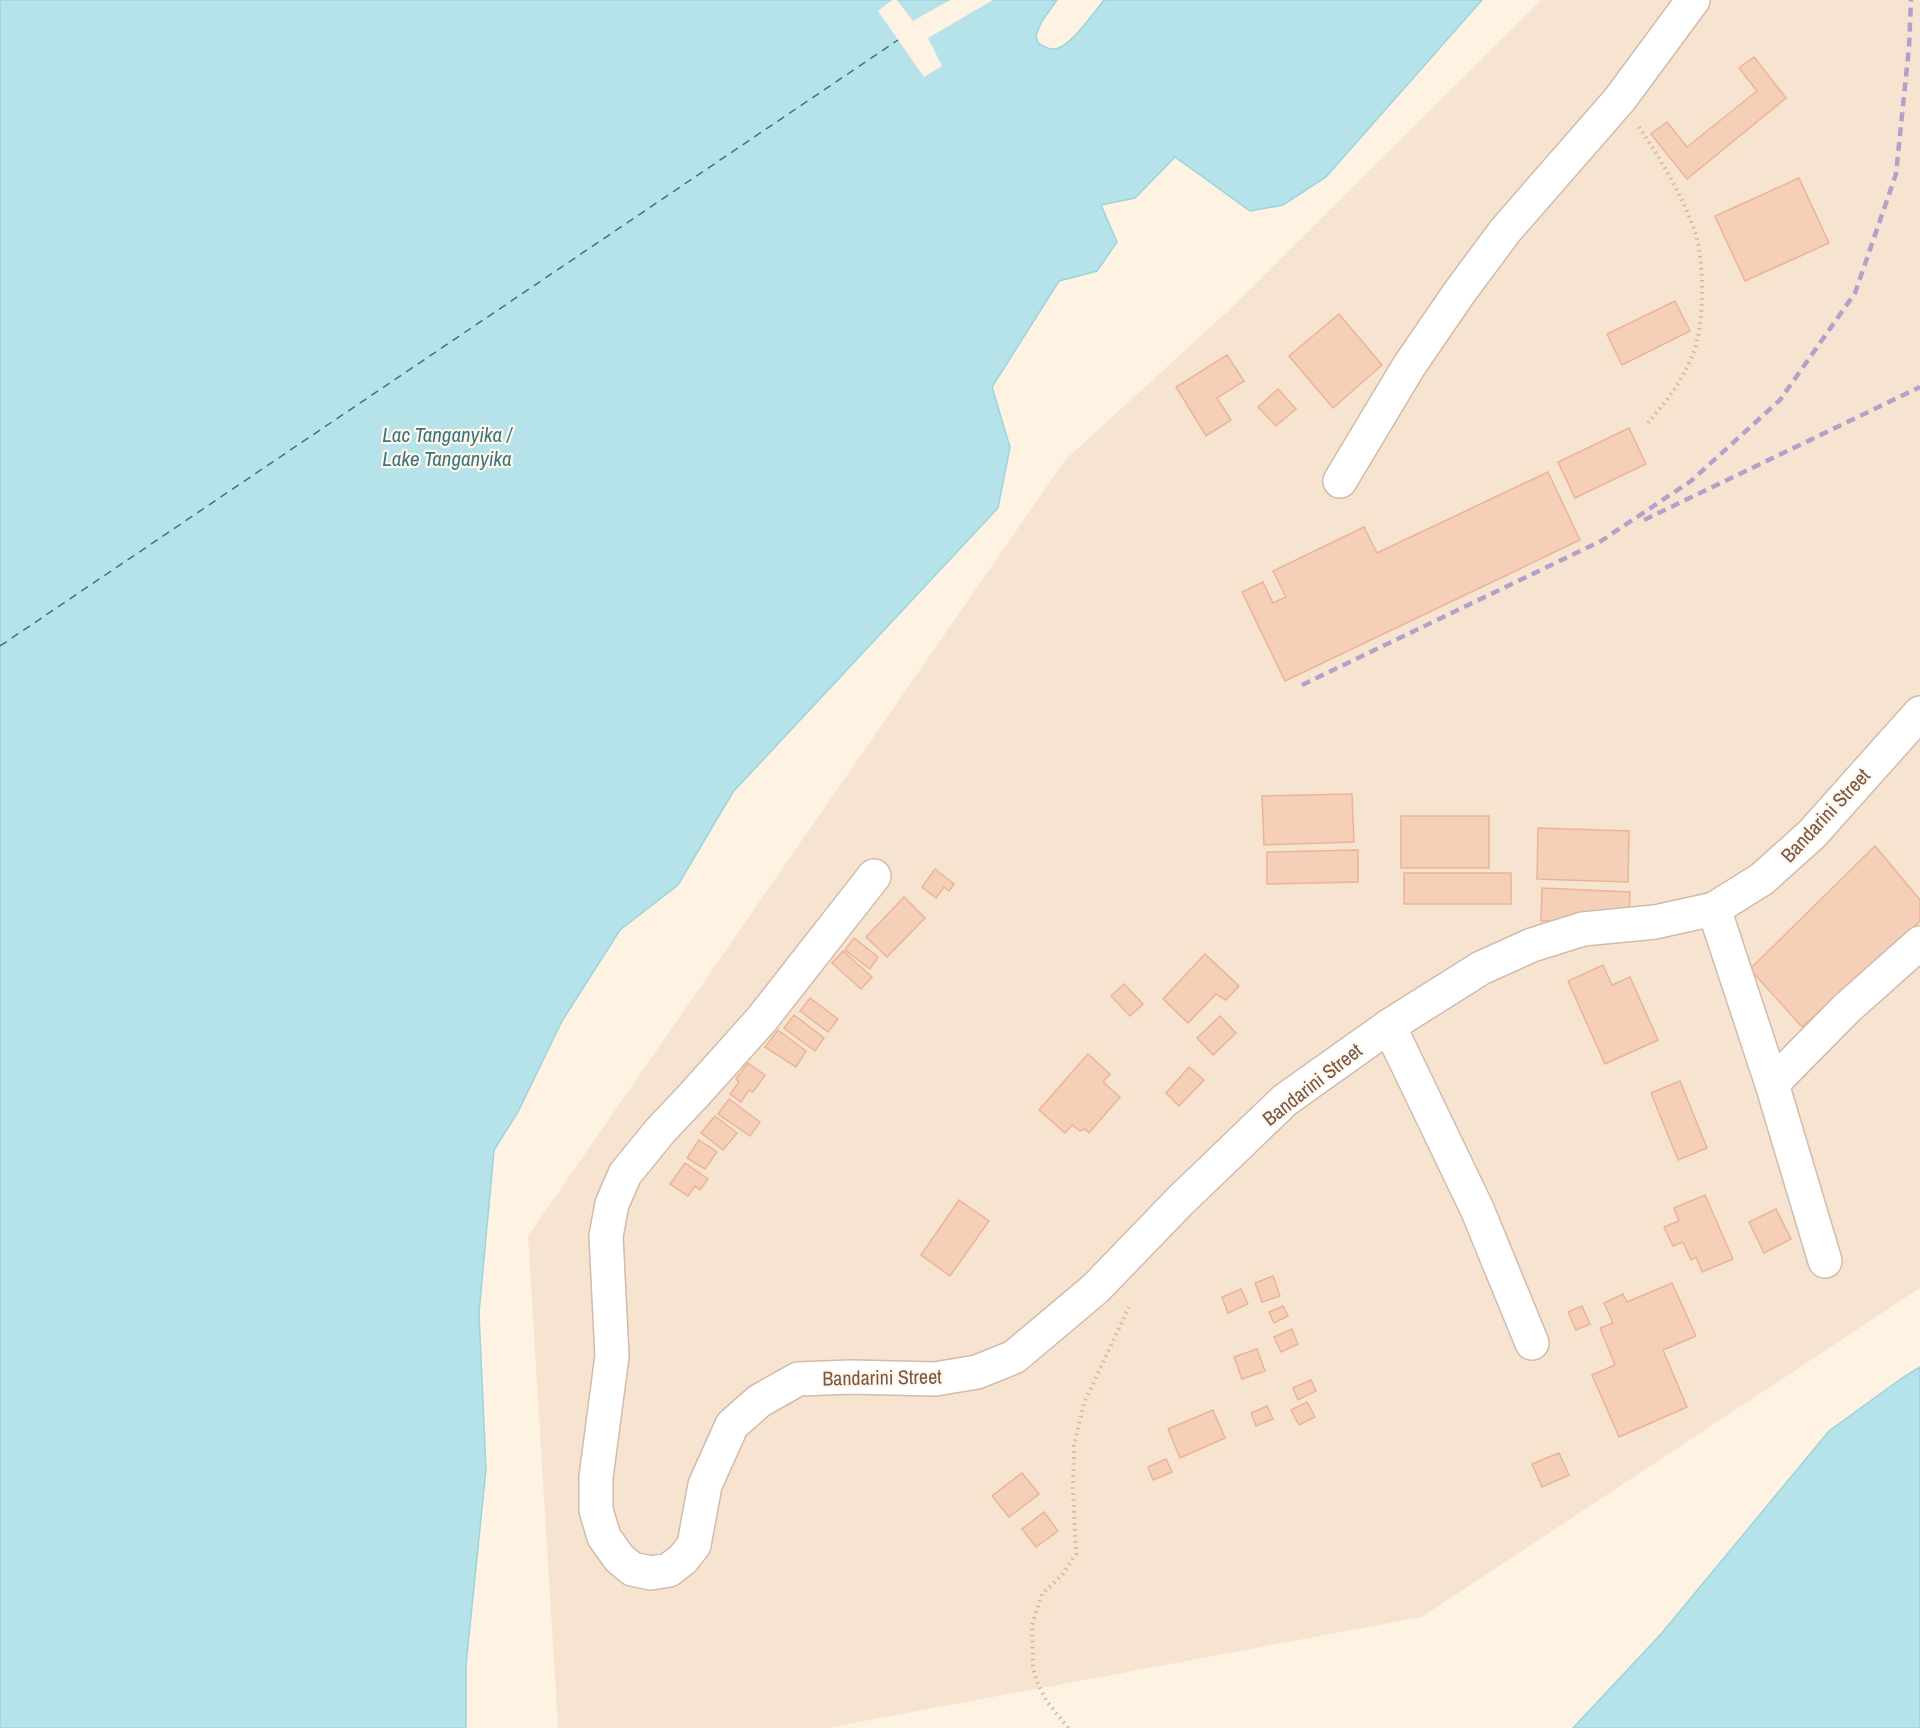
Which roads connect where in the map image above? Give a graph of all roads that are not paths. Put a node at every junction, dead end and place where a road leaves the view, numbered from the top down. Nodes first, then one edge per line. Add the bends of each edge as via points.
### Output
1 (1693, 0) edge
2 (1340, 481) dead end
3 (1920, 713) edge
4 (874, 876) dead end
5 (1714, 909) junction
6 (1920, 943) edge
7 (1389, 1026) junction
8 (1772, 1084) junction
9 (1825, 1262) dead end
10 (1532, 1343) dead end

1 - 2 street via 1620,99 1505,231 1459,293 1409,366
3 - 5 street, Bandarini Street via 1812,834 1762,879
4 - 7 street, Bandarini Street via 762,1019 660,1131 626,1174 612,1204 606,1236 612,1356 596,1477 596,1510 604,1537 632,1569 651,1573 669,1570 683,1560 694,1545 705,1485 732,1425 759,1401 798,1378 935,1379 977,1371 1014,1357 1096,1288 1285,1100
5 - 7 street, Bandarini Street via 1655,922 1582,929 1532,945 1480,968
5 - 8 street
6 - 8 street via 1847,1008
7 - 10 street via 1477,1209
8 - 9 street

